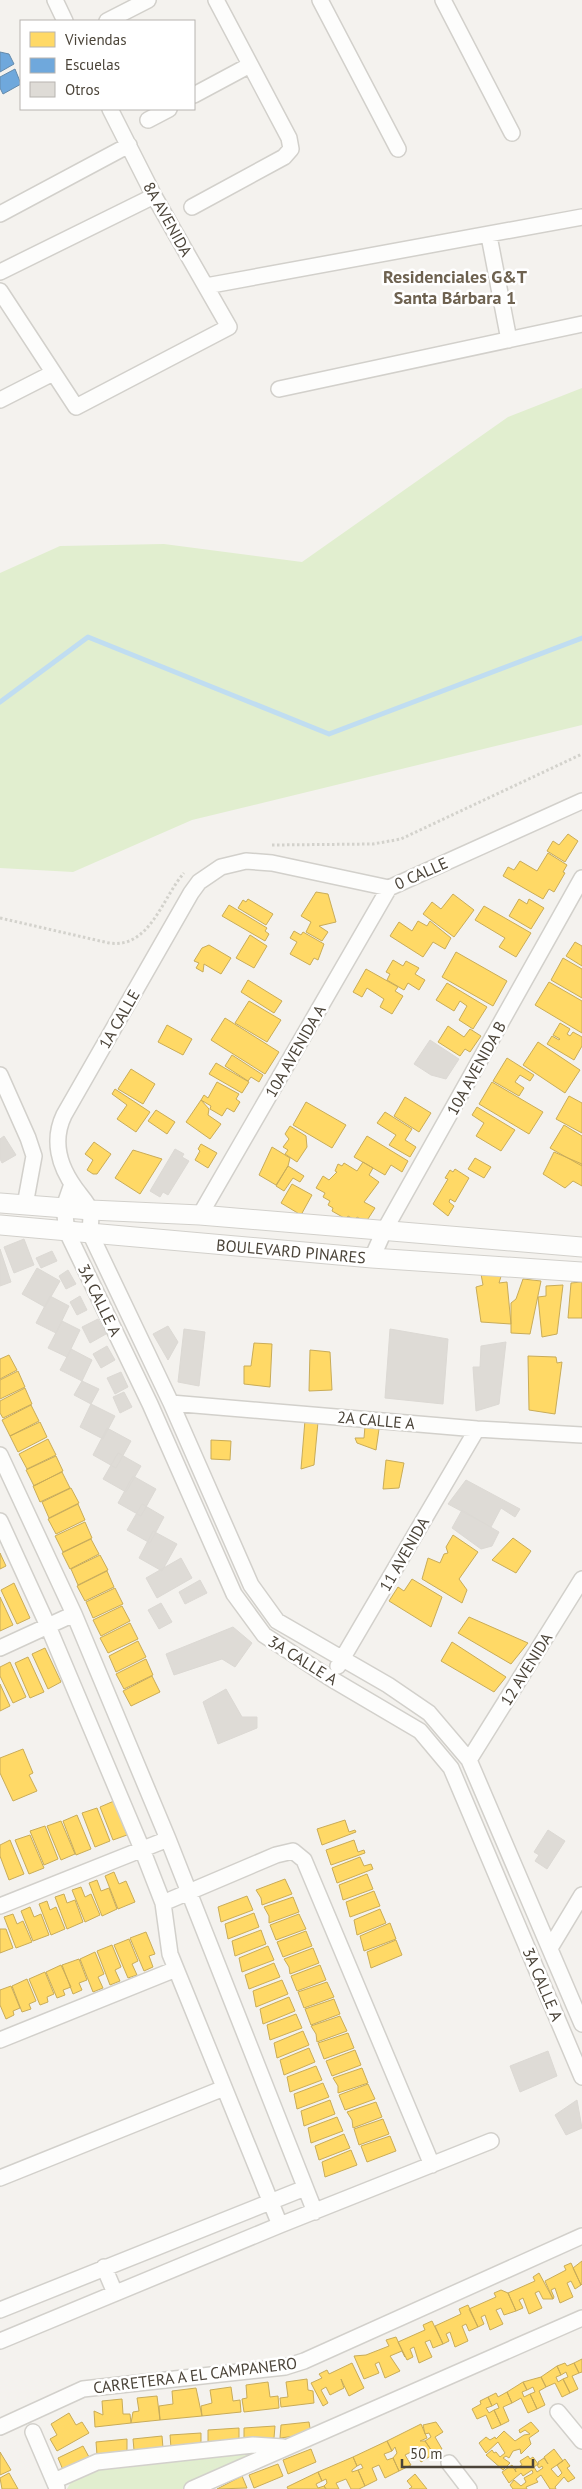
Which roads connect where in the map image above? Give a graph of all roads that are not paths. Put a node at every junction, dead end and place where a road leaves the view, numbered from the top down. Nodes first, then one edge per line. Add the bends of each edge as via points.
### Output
1 (55, 0) edge
2 (148, 0) edge
3 (216, 0) edge
4 (320, 0) edge
5 (443, 0) edge
6 (65, 20) edge
7 (109, 20) edge
8 (250, 65) junction
9 (195, 95) edge
10 (110, 110) edge
11 (167, 110) edge
12 (148, 120) dead end
13 (512, 133) dead end
14 (128, 145) junction
15 (398, 149) dead end
16 (154, 196) junction
17 (192, 207) dead end
18 (0, 214) edge
19 (582, 217) edge
20 (489, 236) junction
21 (0, 272) edge
22 (206, 286) junction
23 (0, 291) edge
24 (582, 324) edge
25 (509, 340) junction
26 (53, 373) junction
27 (279, 389) dead end
28 (0, 400) edge
29 (582, 801) edge
30 (221, 867) joint
31 (582, 878) edge
32 (389, 888) junction
33 (0, 1075) edge
34 (72, 1184) junction
35 (0, 1203) edge
36 (25, 1206) junction
37 (64, 1207) junction
38 (90, 1210) junction
39 (200, 1215) junction
40 (0, 1225) edge
41 (384, 1231) junction
42 (67, 1232) junction
43 (90, 1234) junction
44 (581, 1245) edge
45 (372, 1258) junction
46 (582, 1272) edge
47 (170, 1403) junction
48 (477, 1429) junction
49 (582, 1435) edge
50 (0, 1455) edge
51 (0, 1522) edge
52 (582, 1579) edge
53 (74, 1614) junction
54 (48, 1626) junction
55 (0, 1648) edge
56 (342, 1658) junction
57 (330, 1678) junction
58 (469, 1760) junction
59 (168, 1838) junction
60 (142, 1850) junction
61 (190, 1892) junction
62 (582, 1895) edge
63 (163, 1903) junction
64 (0, 1906) edge
65 (550, 1948) junction
66 (176, 1969) junction
67 (582, 2024) edge
68 (0, 2040) edge
69 (582, 2077) edge
70 (224, 2088) junction
71 (492, 2141) dead end
72 (432, 2165) junction
73 (0, 2178) edge
74 (306, 2188) junction
75 (270, 2202) junction
76 (315, 2212) junction
77 (280, 2225) junction
78 (582, 2236) edge
79 (104, 2268) junction
80 (115, 2293) junction
81 (0, 2310) edge
82 (582, 2318) edge
83 (0, 2341) edge
84 (558, 2412) dead end
85 (0, 2427) edge
86 (33, 2432) dead end
87 (582, 2441) edge
88 (287, 2447) junction
89 (449, 2462) dead end
90 (56, 2485) edge
91 (192, 2489) edge
92 (469, 2489) edge

1 - 6 street
2 - 7 street
3 - 8 street
4 - 15 street
5 - 13 street
8 - 9 street
8 - 17 street via 289,138 291,150 284,157
10 - 14 street, 8A AVENIDA
11 - 12 street
14 - 16 street, 8A AVENIDA
14 - 18 street
16 - 21 street
16 - 22 street, 8A AVENIDA
19 - 20 street
20 - 22 street
20 - 25 street
22 - 26 street, 8A AVENIDA via 229,326 81,406 74,405
23 - 26 street
24 - 25 street
25 - 27 street
26 - 28 street
29 - 32 street, 0 CALLE
30 - 32 street, 0 CALLE via 260,861
30 - 34 street, 1A CALLE via 199,882 191,893 59,1124 58,1152
31 - 41 street, 10A AVENIDA B
32 - 39 street, 10A AVENIDA A
33 - 36 street via 34,1156
34 - 37 street
34 - 38 street, 1A CALLE
35 - 36 street, BOULEVARD PINARES
36 - 37 street, BOULEVARD PINARES
37 - 38 street, BOULEVARD PINARES
37 - 42 street, 3A CALLE A
38 - 39 street, BOULEVARD PINARES
38 - 43 street, 3A CALLE A
39 - 41 street, BOULEVARD PINARES
40 - 42 street, BOULEVARD PINARES
41 - 44 street, BOULEVARD PINARES
41 - 45 street, 10A AVENIDA B
42 - 43 street, BOULEVARD PINARES
42 - 57 street, 3A CALLE A via 150,1404 234,1594 264,1635
43 - 45 street, BOULEVARD PINARES
43 - 47 street, 3A CALLE A
45 - 46 street, BOULEVARD PINARES
47 - 48 street, 2A CALLE A
47 - 56 street, 3A CALLE A via 250,1585 277,1621
48 - 49 street, 2A CALLE A
48 - 56 street, 11 AVENIDA
50 - 53 street
51 - 54 street
52 - 58 street, 12 AVENIDA
53 - 54 street
53 - 59 street
54 - 55 street
54 - 60 street
56 - 57 street, 11 AVENIDA
56 - 58 street, 3A CALLE A via 429,1713
57 - 69 street, 3A CALLE A via 420,1731 451,1768
58 - 65 street, 3A CALLE A
59 - 60 street
59 - 61 street
60 - 63 street
60 - 64 street
61 - 63 street
61 - 72 street via 282,1853 293,1851 299,1854
61 - 74 street
62 - 65 street
63 - 66 street via 170,1954
65 - 67 street, 3A CALLE A
66 - 68 street
66 - 70 street
70 - 73 street
70 - 75 street
71 - 72 street
72 - 76 street
74 - 75 street
74 - 76 street
75 - 77 street
75 - 79 street
76 - 77 street
77 - 80 street
78 - 85 street, CARRETERA A EL CAMPANERO via 304,2361 285,2367 83,2389
79 - 80 street
79 - 81 street
80 - 83 street
82 - 88 street
84 - 87 street
86 - 90 street
88 - 90 street via 253,2445 97,2462
88 - 91 street
89 - 92 street

